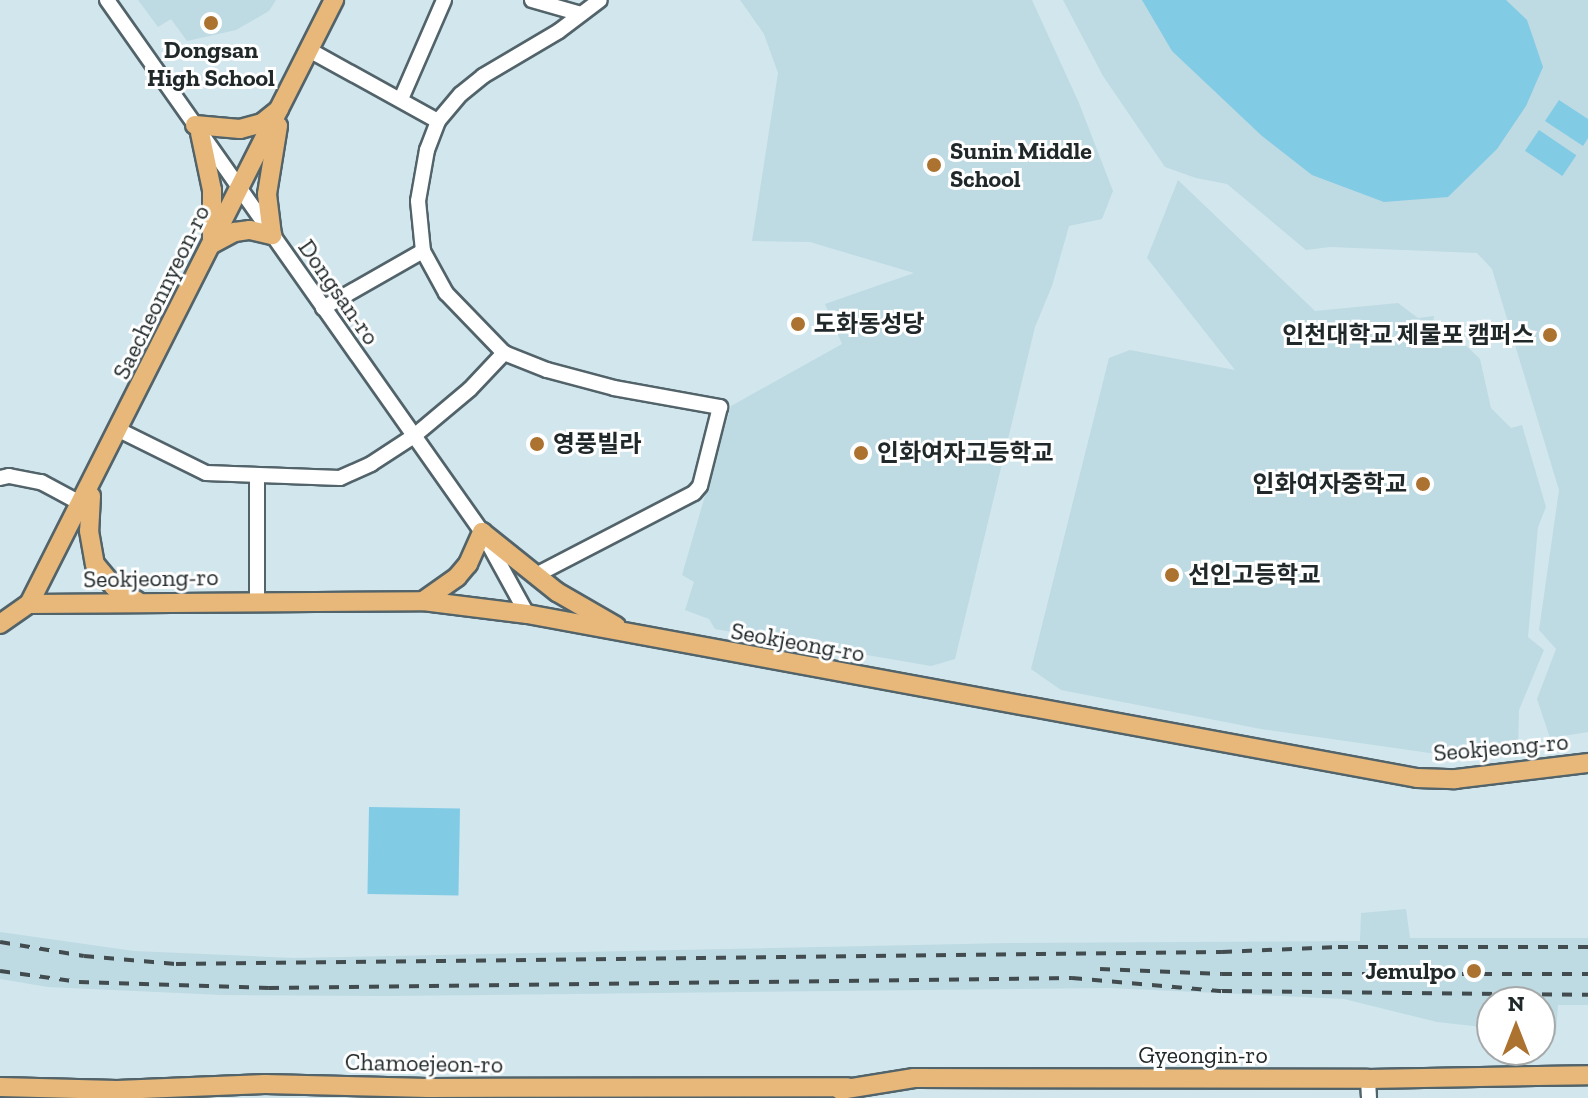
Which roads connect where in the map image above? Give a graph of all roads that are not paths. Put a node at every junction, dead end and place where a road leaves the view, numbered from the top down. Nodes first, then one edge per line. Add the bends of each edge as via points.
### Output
1 (107, 0) edge
2 (334, 0) edge
3 (444, 0) edge
4 (532, 0) edge
5 (600, 0) edge
6 (581, 14) junction
7 (311, 51) junction
8 (401, 99) junction
9 (281, 108) junction
10 (438, 121) junction
11 (198, 129) junction
12 (240, 189) junction
13 (272, 235) junction
14 (212, 244) junction
15 (423, 251) junction
16 (323, 308) junction
17 (504, 353) junction
18 (119, 430) junction
19 (414, 436) junction
20 (257, 477) junction
21 (0, 478) edge
22 (91, 486) junction
23 (82, 504) junction
24 (482, 532) junction
25 (536, 575) junction
26 (257, 600) junction
27 (423, 601) junction
28 (139, 603) junction
29 (29, 604) junction
30 (527, 614) junction
31 (0, 624) edge
32 (636, 637) junction
33 (1588, 763) edge
34 (1588, 1075) edge
35 (0, 1087) edge
36 (848, 1087) junction
37 (1369, 1089) edge
38 (268, 1091) edge
39 (820, 1098) edge

1 - 11 street, Dongsan-ro
2 - 7 main road, Saecheonnyeon-ro
3 - 8 street
4 - 6 street
5 - 6 street
6 - 10 street via 471,85
7 - 8 street
7 - 9 main road, Saecheonnyeon-ro
8 - 10 street
9 - 11 main road via 262,123 240,129
9 - 12 main road, Saecheonnyeon-ro
9 - 13 main road via 267,194
10 - 15 street via 419,184
11 - 12 street, Dongsan-ro
11 - 14 main road via 212,190
12 - 13 street, Dongsan-ro
12 - 14 main road, Saecheonnyeon-ro
13 - 14 main road via 235,232
13 - 16 street, Dongsan-ro
14 - 18 main road, Saecheonnyeon-ro
15 - 16 street
15 - 17 street via 446,293
16 - 19 street, Dongsan-ro
17 - 19 street
17 - 25 street via 614,388 720,407 694,493
18 - 20 street via 196,470
18 - 22 main road, Saecheonnyeon-ro
19 - 20 street via 340,478
19 - 24 street, Dongsan-ro
20 - 26 street
21 - 23 street via 41,482
22 - 23 main road, Saecheonnyeon-ro
22 - 28 main road via 89,531 95,564 114,587
23 - 29 main road, Saecheonnyeon-ro
24 - 25 main road
24 - 27 main road via 463,571
24 - 30 street, Dongsan-ro
25 - 32 main road
26 - 27 main road, Seokjeong-ro
26 - 28 main road, Seokjeong-ro
27 - 30 main road, Seokjeong-ro
28 - 29 main road, Seokjeong-ro
29 - 31 main road
30 - 32 main road, Seokjeong-ro
32 - 33 main road, Seokjeong-ro via 1417,778 1455,779
34 - 37 main road, Gyeongin-ro
35 - 38 main road, Chamoejeon-ro
36 - 37 main road, Gyeongin-ro via 914,1078
36 - 38 main road, Chamoejeon-ro
36 - 39 main road, Gyeongin-ro

